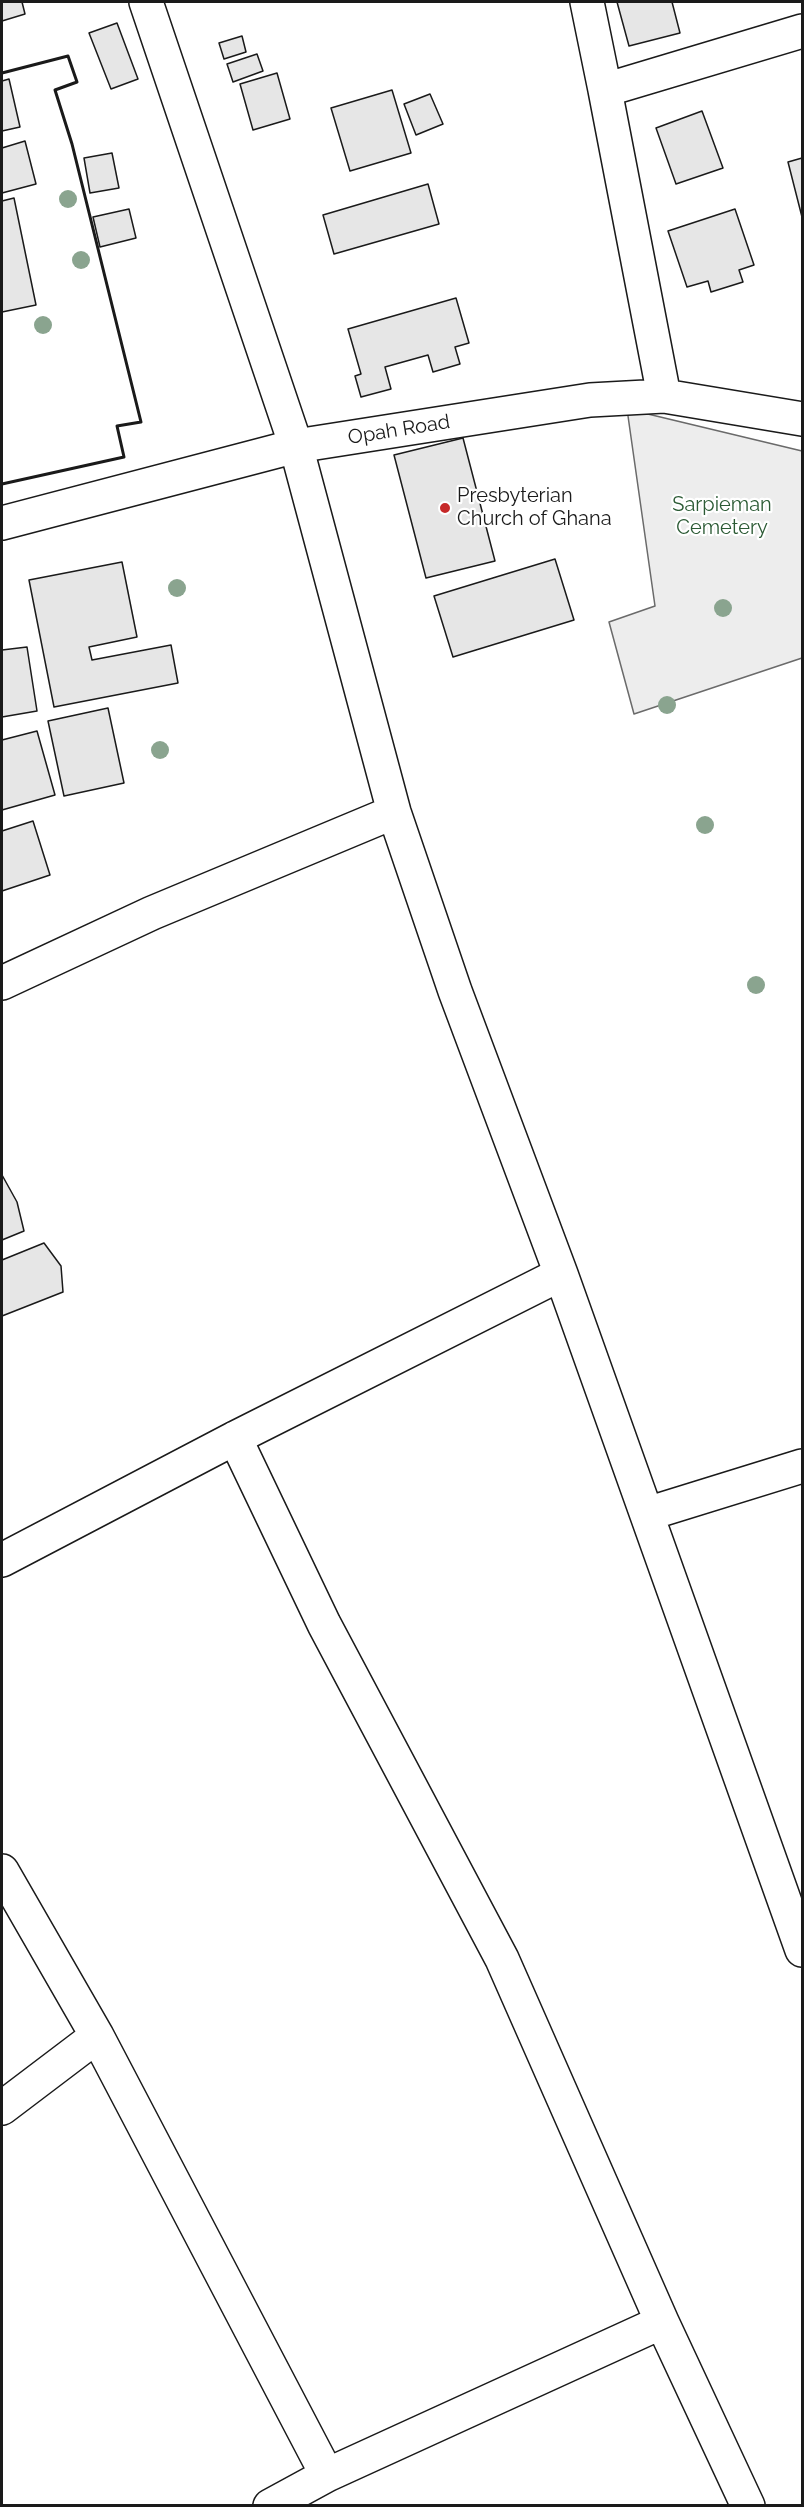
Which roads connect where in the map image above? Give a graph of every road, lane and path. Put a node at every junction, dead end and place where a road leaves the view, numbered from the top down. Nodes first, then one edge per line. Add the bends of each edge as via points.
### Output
1 (146, 2) edge
2 (587, 2) edge
3 (802, 31) edge
4 (605, 90) junction
5 (664, 396) junction
6 (802, 419) edge
7 (296, 446) junction
8 (2, 523) edge
9 (394, 812) junction
10 (2, 983) edge
11 (561, 1274) junction
12 (235, 1438) junction
13 (802, 1466) edge
14 (647, 1514) junction
15 (2, 1560) edge
16 (2, 1871) edge
17 (802, 1950) edge
18 (97, 2036) junction
19 (2, 2108) edge
20 (662, 2322) junction
21 (327, 2475) junction
22 (270, 2505) edge
23 (748, 2505) edge

1 - 7 street
2 - 4 street
3 - 4 street
4 - 5 street
5 - 6 street, Opah Road
5 - 7 street, Opah Road via 590,400
7 - 8 street, Opah Road
7 - 9 street
9 - 10 street via 152,913
9 - 11 street via 455,991
11 - 12 street
11 - 14 street
12 - 15 street
12 - 20 street via 324,1624 502,1959
13 - 14 street
14 - 17 street
16 - 18 street
18 - 19 street
18 - 21 street
20 - 21 street
20 - 23 street
21 - 22 street

